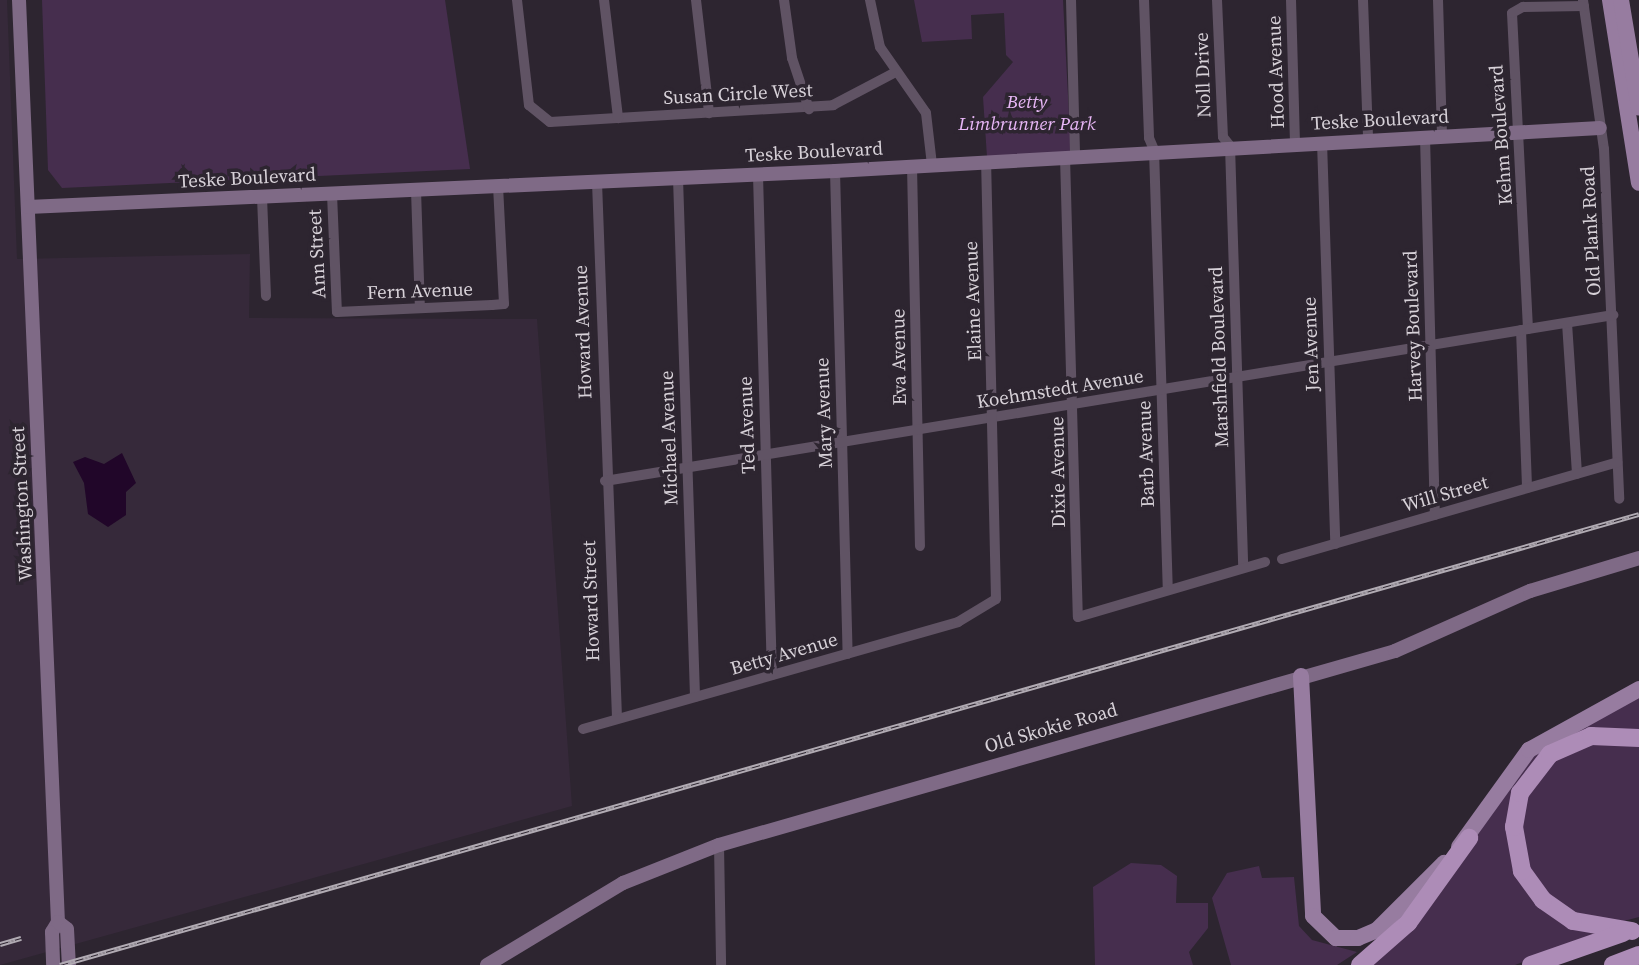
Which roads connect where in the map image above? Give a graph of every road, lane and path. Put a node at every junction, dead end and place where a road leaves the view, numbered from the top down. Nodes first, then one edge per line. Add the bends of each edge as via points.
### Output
1 (19, 0) edge
2 (517, 0) edge
3 (604, 0) edge
4 (696, 0) edge
5 (784, 0) edge
6 (870, 0) edge
7 (1071, 0) edge
8 (1144, 0) edge
9 (1217, 0) edge
10 (1291, 0) edge
11 (1363, 0) edge
12 (1438, 0) edge
13 (1610, 0) edge
14 (1621, 0) edge
15 (1584, 3) edge
16 (894, 73) junction
17 (1639, 108) edge
18 (809, 109) junction
19 (709, 113) junction
20 (618, 118) junction
21 (1600, 128) junction
22 (1520, 132) junction
23 (1442, 136) junction
24 (1425, 137) junction
25 (1368, 139) junction
26 (1322, 142) junction
27 (1295, 143) junction
28 (1230, 146) junction
29 (1154, 150) junction
30 (1070, 157) junction
31 (986, 162) junction
32 (932, 165) junction
33 (912, 166) junction
34 (835, 171) junction
35 (758, 174) junction
36 (678, 178) junction
37 (597, 182) junction
38 (1639, 184) edge
39 (498, 186) junction
40 (415, 190) junction
41 (331, 194) junction
42 (262, 197) junction
43 (28, 207) junction
44 (266, 296) dead end
45 (420, 308) junction
46 (337, 312) joint
47 (1613, 315) junction
48 (1567, 323) junction
49 (1525, 329) junction
50 (1431, 345) junction
51 (1329, 362) junction
52 (1237, 377) junction
53 (1162, 389) junction
54 (1074, 404) junction
55 (993, 417) junction
56 (918, 430) junction
57 (842, 443) junction
58 (765, 456) junction
59 (1617, 462) junction
60 (687, 468) junction
61 (1577, 474) junction
62 (605, 481) junction
63 (1527, 488) junction
64 (1619, 499) dead end
65 (1435, 515) junction
66 (1335, 544) junction
67 (920, 546) dead end
68 (1639, 558) edge
69 (1282, 559) dead end
70 (1265, 562) dead end
71 (1243, 566) junction
72 (1168, 590) junction
73 (991, 605) joint
74 (848, 653) junction
75 (772, 675) junction
76 (1301, 676) junction
77 (1639, 689) edge
78 (695, 697) junction
79 (617, 718) junction
80 (583, 729) dead end
81 (1639, 738) edge
82 (1469, 838) junction
83 (719, 845) junction
84 (58, 922) junction
85 (1635, 929) edge
86 (1639, 955) edge
87 (53, 965) edge
88 (69, 965) edge
89 (487, 965) edge
90 (721, 965) edge
91 (1360, 965) edge
92 (1531, 965) edge
93 (1613, 965) edge

1 - 43 street, Washington Street
2 - 20 street, Susan Circle West via 524,83 534,113 550,122
3 - 20 street
4 - 19 street
5 - 18 street via 792,58
6 - 16 street via 874,30
7 - 30 street, Dixie Avenue
8 - 29 street, Barb Avenue via 1149,138
9 - 28 street, Noll Drive via 1223,137
10 - 27 street, Hood Avenue
11 - 25 street
12 - 23 street
13 - 38 main road
14 - 17 main road
15 - 21 street, Old Plank Road
15 - 22 street, Kehm Boulevard via 1523,7 1512,13
16 - 18 street, Susan Circle West via 851,99
16 - 32 street via 926,113
18 - 19 street, Susan Circle West
19 - 20 street, Susan Circle West
21 - 22 street, Teske Boulevard
21 - 47 street, Old Plank Road
22 - 23 street, Teske Boulevard
22 - 49 street, Kehm Boulevard
23 - 24 street, Teske Boulevard
24 - 25 street, Teske Boulevard
24 - 50 street, Harvey Boulevard
25 - 26 street, Teske Boulevard
26 - 27 street, Teske Boulevard
26 - 51 street, Jen Avenue
27 - 28 street, Teske Boulevard
28 - 29 street, Teske Boulevard
28 - 52 street, Marshfield Boulevard
29 - 30 street, Teske Boulevard
29 - 53 street, Barb Avenue
30 - 31 street, Teske Boulevard
30 - 54 street, Dixie Avenue
31 - 32 street, Teske Boulevard
31 - 55 street, Elaine Avenue
32 - 33 street, Teske Boulevard
33 - 34 street, Teske Boulevard
33 - 56 street, Eva Avenue
34 - 35 street, Teske Boulevard
34 - 57 street, Mary Avenue
35 - 36 street, Teske Boulevard
35 - 58 street, Ted Avenue
36 - 37 street, Teske Boulevard
36 - 60 street, Michael Avenue
37 - 39 street, Teske Boulevard
37 - 62 street, Howard Avenue
39 - 40 street, Teske Boulevard
39 - 45 street, Fern Avenue via 503,304
40 - 41 street, Teske Boulevard
40 - 45 street
41 - 42 street, Teske Boulevard
41 - 46 street, Ann Street
42 - 43 street, Teske Boulevard
42 - 44 street
43 - 84 street, Washington Street
45 - 46 street, Fern Avenue
47 - 48 street, Koehmstedt Avenue
47 - 59 street, Old Plank Road
48 - 49 street, Koehmstedt Avenue
48 - 61 street
49 - 50 street, Koehmstedt Avenue
49 - 63 street, Kehm Boulevard
50 - 51 street, Koehmstedt Avenue
50 - 65 street, Harvey Boulevard
51 - 52 street, Koehmstedt Avenue
51 - 66 street, Jen Avenue
52 - 53 street, Koehmstedt Avenue
52 - 71 street, Marshfield Boulevard
53 - 54 street, Koehmstedt Avenue
53 - 72 street, Barb Avenue
54 - 55 street, Koehmstedt Avenue
54 - 72 street, Dixie Avenue via 1078,617
55 - 56 street, Koehmstedt Avenue
55 - 73 street, Elaine Avenue via 998,584
56 - 57 street, Koehmstedt Avenue
56 - 67 street, Eva Avenue
57 - 58 street, Koehmstedt Avenue
57 - 74 street, Mary Avenue
58 - 60 street, Koehmstedt Avenue
58 - 75 street, Ted Avenue
59 - 61 street, Will Street
59 - 64 street, Old Plank Road
60 - 62 street, Koehmstedt Avenue
60 - 78 street, Michael Avenue
61 - 63 street, Will Street
62 - 79 street, Howard Street
63 - 65 street, Will Street
65 - 66 street, Will Street
66 - 69 street, Will Street
68 - 76 street, Old Skokie Road via 1530,591 1395,651
70 - 71 street
71 - 72 street
73 - 74 street, Betty Avenue via 958,622
74 - 75 street, Betty Avenue
75 - 78 street, Betty Avenue
76 - 82 main road via 1308,898 1324,931 1358,938 1377,930
76 - 83 street, Old Skokie Road
77 - 82 main road via 1529,750
78 - 79 street, Betty Avenue
79 - 80 street, Betty Avenue
81 - 85 highway via 1591,736 1550,754 1520,793 1514,827 1522,871 1543,900 1588,926
82 - 91 highway via 1408,923
83 - 89 street, Old Skokie Road via 623,883
83 - 90 street
84 - 87 street, Washington Street via 52,939
84 - 88 street via 67,934
85 - 92 highway
86 - 93 highway

